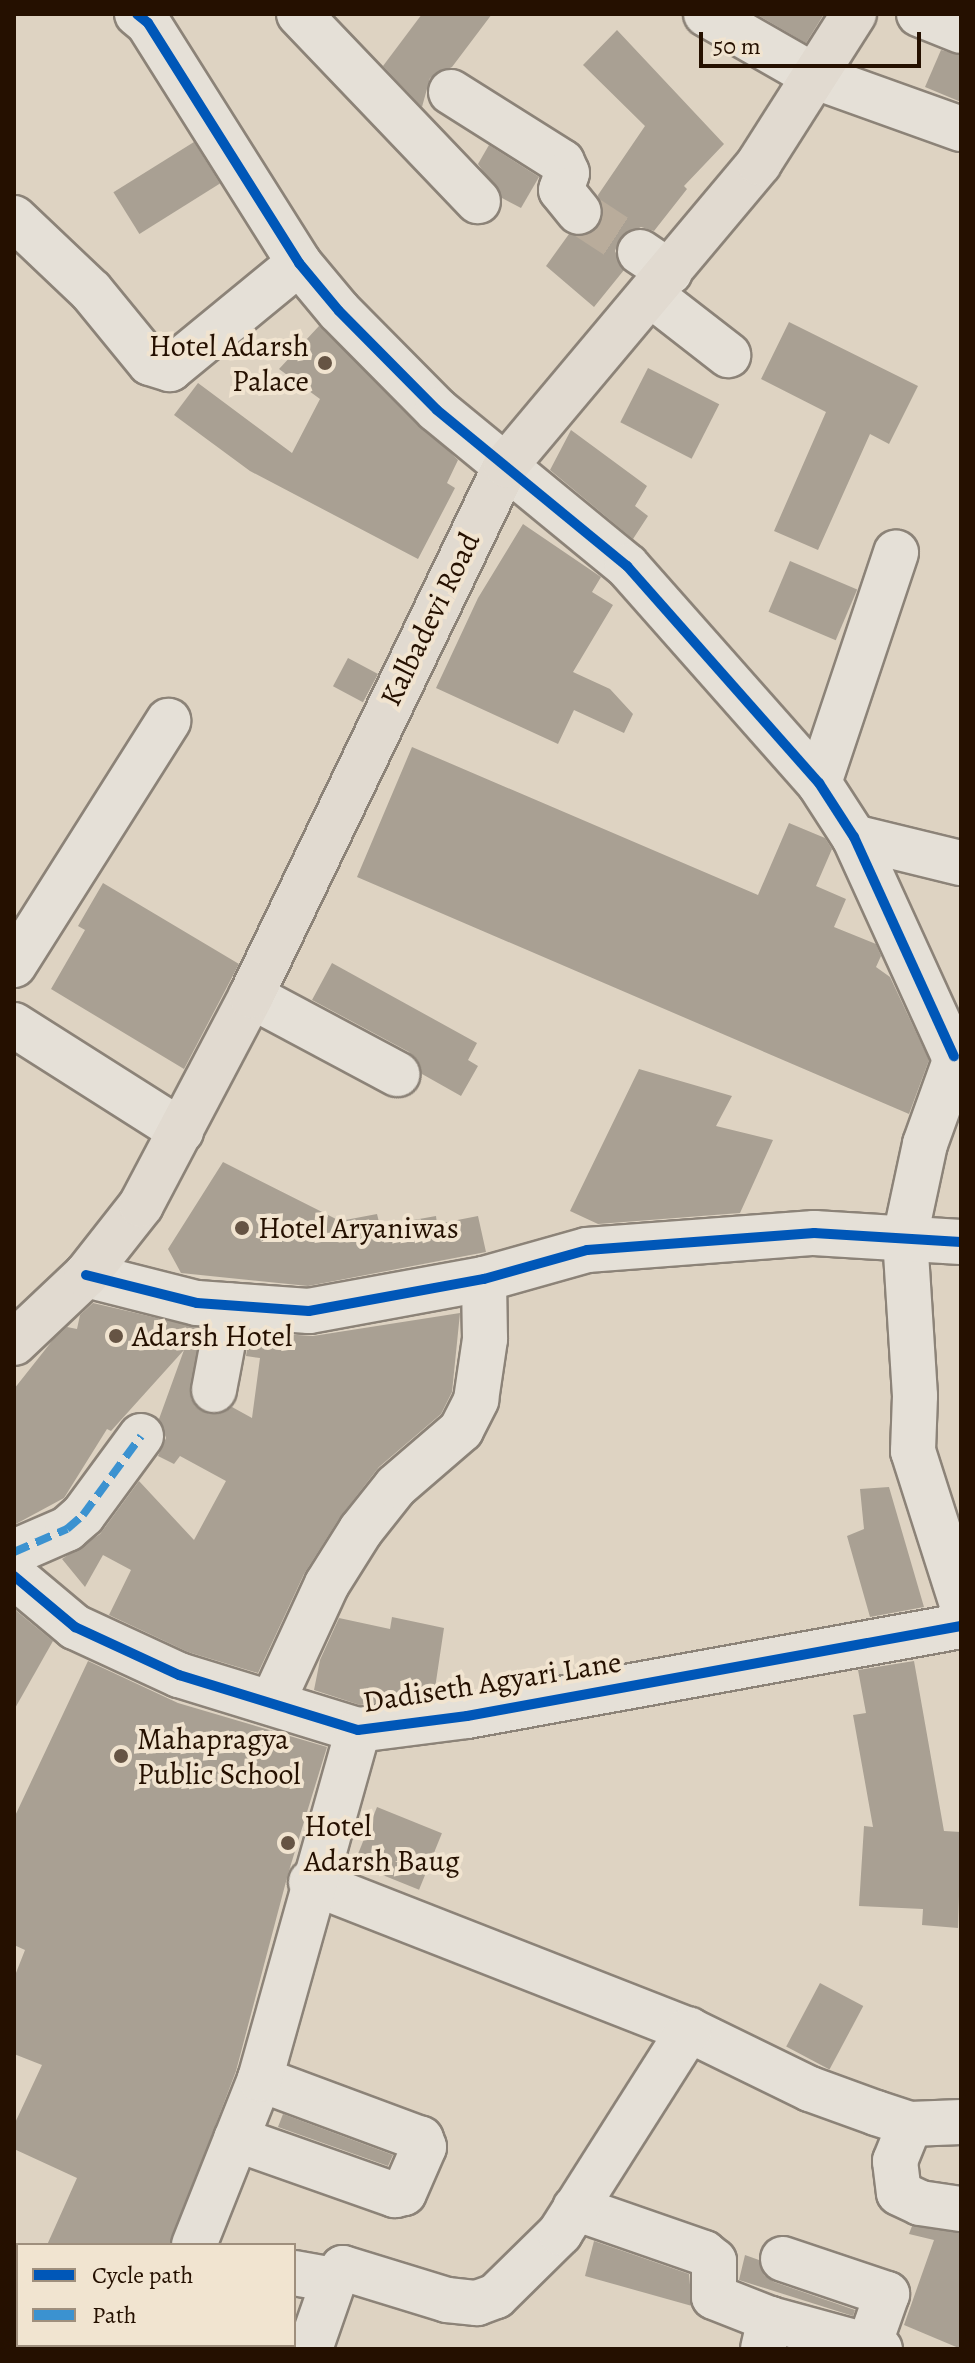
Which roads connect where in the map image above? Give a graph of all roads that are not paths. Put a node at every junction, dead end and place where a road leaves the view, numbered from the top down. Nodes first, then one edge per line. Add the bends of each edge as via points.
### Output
1 (137, 14) edge
2 (299, 14) edge
3 (706, 14) edge
4 (854, 14) edge
5 (919, 14) edge
6 (961, 31) edge
7 (816, 77) junction
8 (451, 92) dead end
9 (961, 129) edge
10 (478, 201) dead end
11 (579, 212) tunnel mouth
12 (14, 218) edge
13 (299, 263) junction
14 (654, 273) junction
15 (728, 355) dead end
16 (506, 465) junction
17 (896, 553) dead end
18 (168, 721) dead end
19 (819, 783) junction
20 (854, 837) junction
21 (961, 863) edge
22 (14, 965) edge
23 (251, 996) junction
24 (14, 1025) edge
25 (957, 1050) edge
26 (397, 1074) dead end
27 (181, 1131) junction
28 (905, 1237) junction
29 (961, 1242) edge
30 (86, 1275) junction
31 (484, 1279) junction
32 (230, 1305) junction
33 (14, 1343) edge
34 (214, 1390) dead end
35 (141, 1436) dead end
36 (14, 1552) edge
37 (14, 1576) edge
38 (961, 1601) edge
39 (961, 1626) edge
40 (272, 1703) junction
41 (358, 1730) junction
42 (311, 1882) junction
43 (689, 2030) junction
44 (272, 2083) junction
45 (961, 2122) edge
46 (910, 2124) junction
47 (250, 2144) junction
48 (575, 2208) junction
49 (961, 2209) edge
50 (195, 2243) edge
51 (783, 2259) dead end
52 (314, 2277) edge
53 (766, 2334) edge
54 (875, 2347) edge
55 (310, 2349) edge

1 - 13 street via 148,23
2 - 10 street
3 - 7 street
4 - 7 main road, Kalbadevi Road
5 - 6 street
7 - 9 street
7 - 14 main road, Kalbadevi Road via 759,163
8 - 11 street via 562,162 567,173 561,190
12 - 13 street via 91,291 150,363 170,369
13 - 16 street via 437,410
14 - 15 street
14 - 16 main road, Kalbadevi Road
16 - 19 street via 627,566
16 - 23 main road, Kalbadevi Road
17 - 19 street
18 - 22 street
19 - 20 street
20 - 21 street
20 - 25 street
23 - 26 street
23 - 27 main road, Kalbadevi Road
24 - 27 street
25 - 28 street via 925,1144
27 - 30 main road, Kalbadevi Road via 141,1205
28 - 29 street
28 - 31 street via 814,1233 587,1250
28 - 38 street via 915,1396 913,1451
30 - 32 street via 197,1303
30 - 33 main road, Kalbadevi Road
31 - 32 street via 309,1311
31 - 40 street via 485,1339 476,1400 461,1430 396,1486 361,1530 327,1584
32 - 34 street
35 - 36 street via 83,1515 67,1529
37 - 40 street, Dadiseth Agyari Lane via 75,1627 179,1675
39 - 41 street, Dadiseth Agyari Lane via 467,1716
40 - 41 street, Dadiseth Agyari Lane
41 - 42 street
42 - 43 street
42 - 44 street
43 - 46 street via 810,2089
43 - 48 street
44 - 47 street
44 - 47 street via 421,2139 424,2147 404,2193 395,2195
45 - 46 street
46 - 49 street via 895,2161 899,2193 920,2203
47 - 50 street
48 - 52 street via 560,2233 523,2271 496,2296 477,2303 447,2300 343,2268
48 - 53 street via 704,2253 714,2261 714,2297
51 - 54 street via 887,2294
52 - 55 street
53 - 54 street

